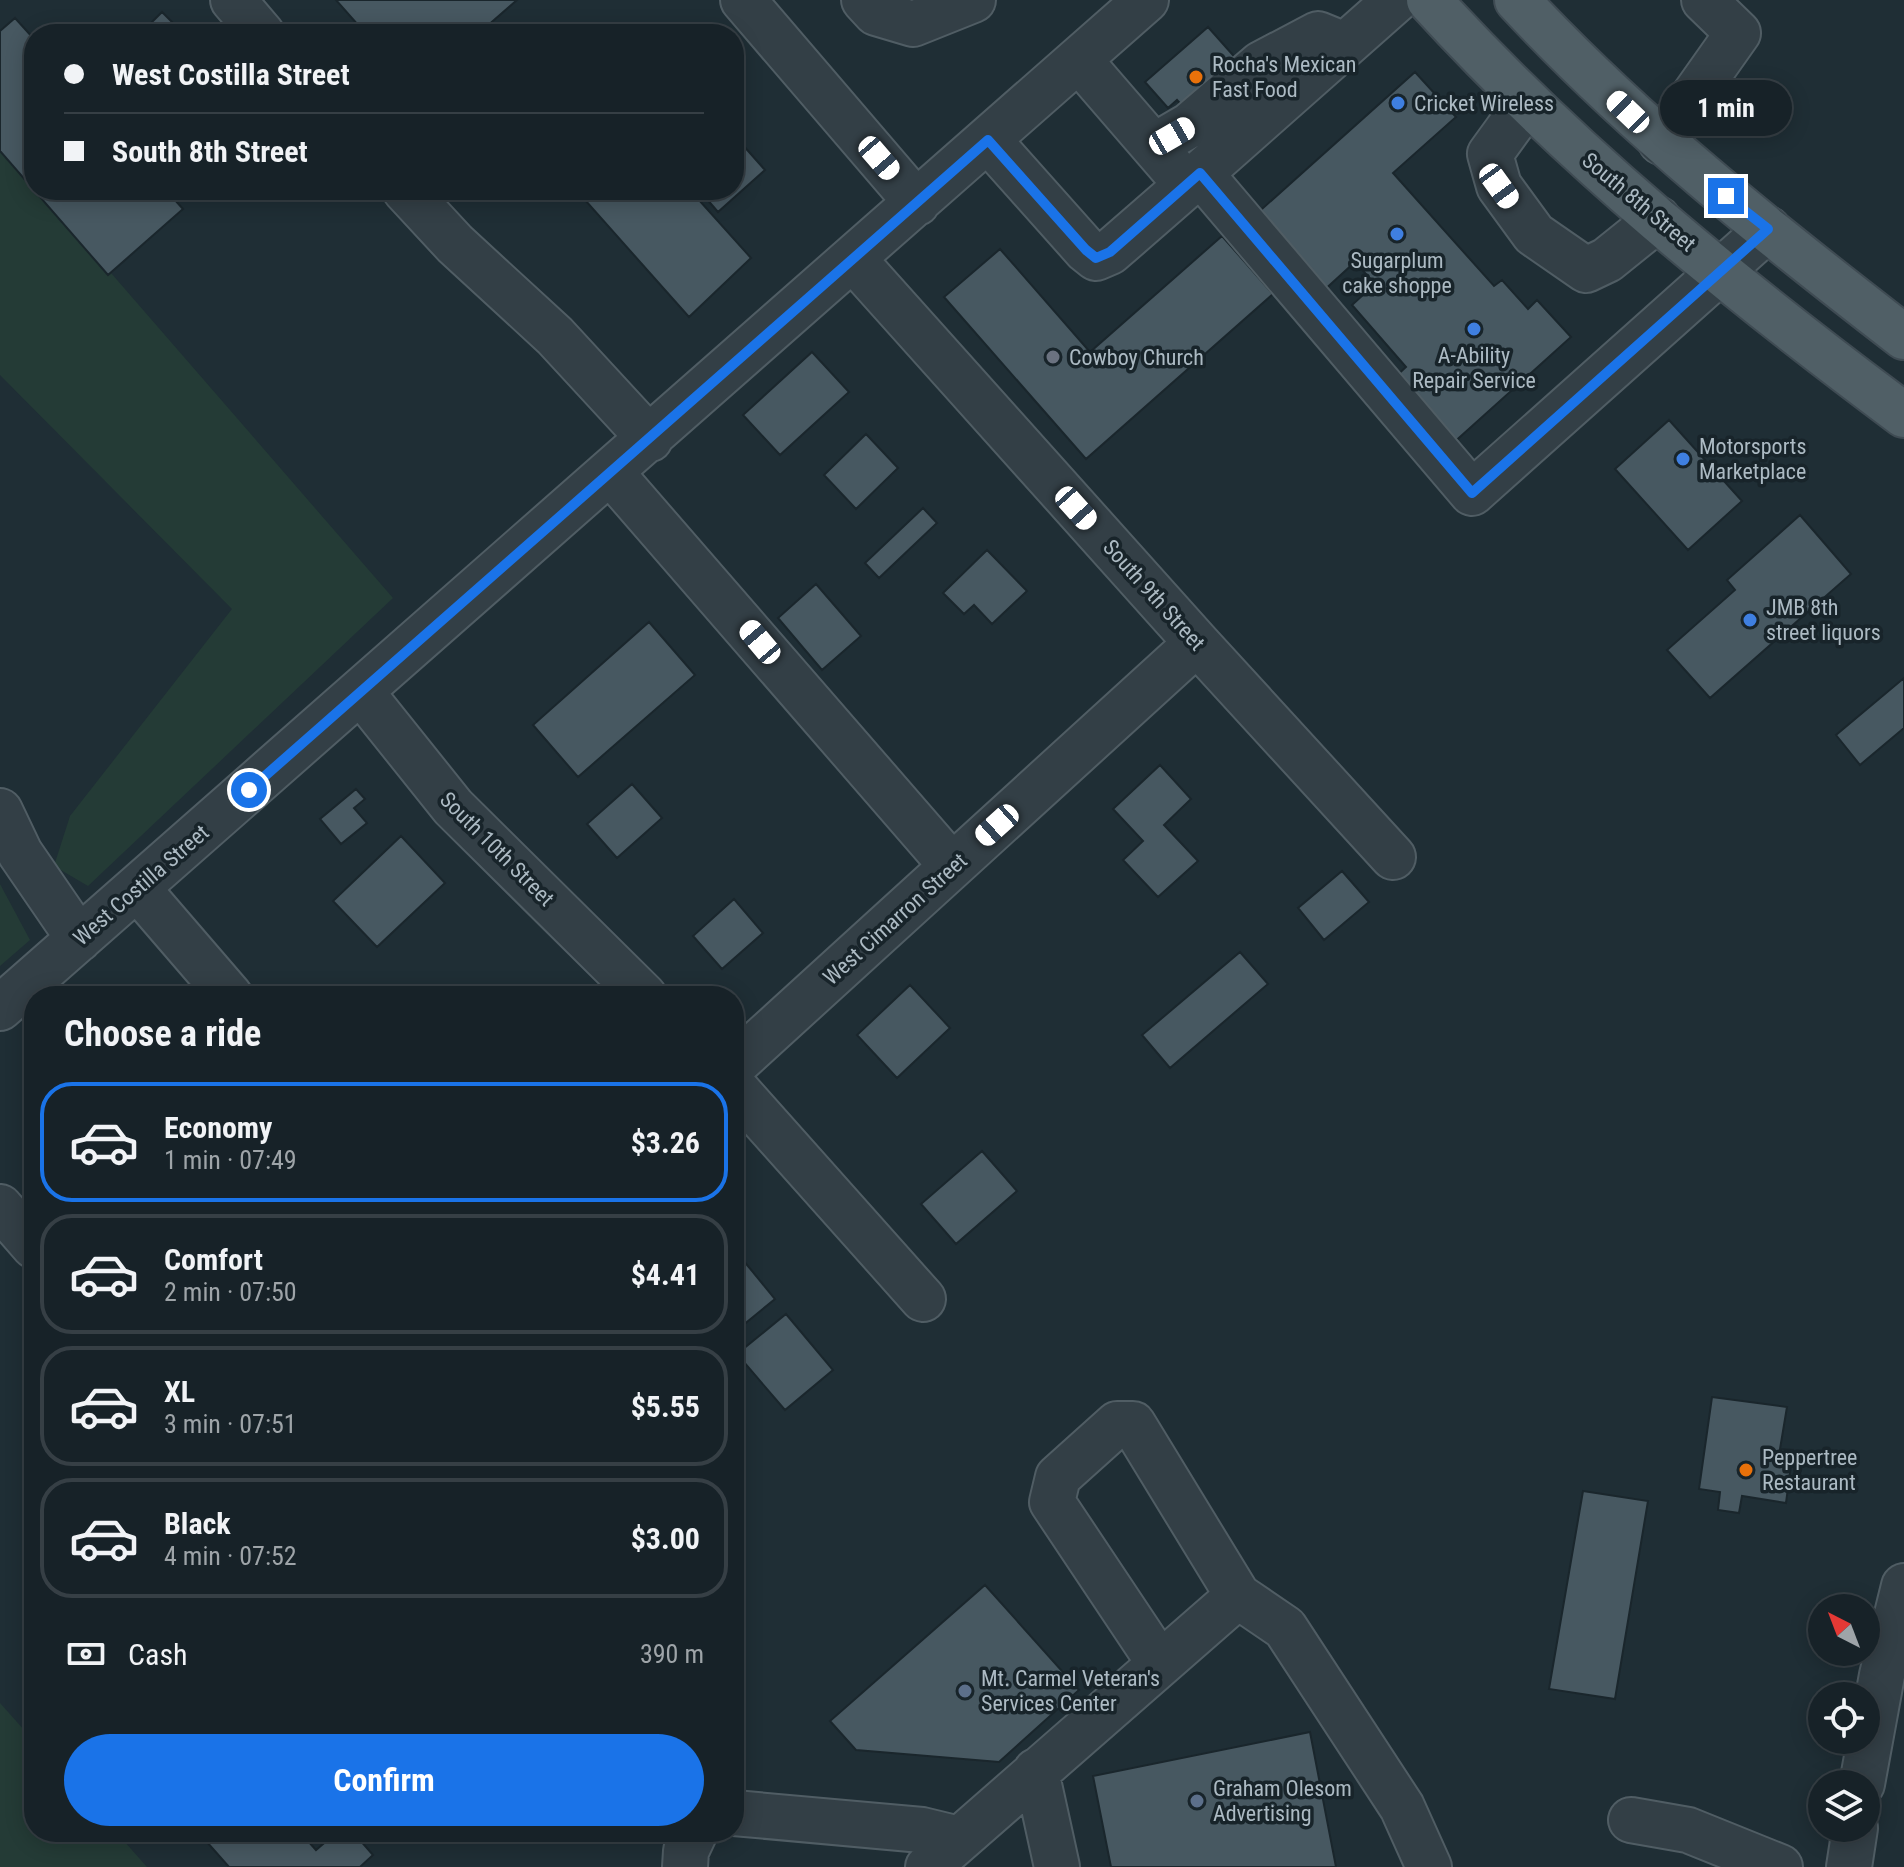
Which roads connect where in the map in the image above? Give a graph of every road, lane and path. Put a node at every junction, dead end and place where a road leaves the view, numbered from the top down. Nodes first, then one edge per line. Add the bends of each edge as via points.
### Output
1 (233, 0) edge
2 (743, 0) edge
3 (864, 0) edge
4 (882, 0) edge
5 (933, 0) edge
6 (973, 0) edge
7 (1146, 0) edge
8 (1396, 0) edge
9 (1429, 0) edge
10 (1517, 0) edge
11 (1704, 0) edge
12 (253, 24) edge
13 (1345, 45) junction
14 (1079, 60) junction
15 (1527, 103) junction
16 (988, 140) junction
17 (1661, 142) junction
18 (1154, 146) junction
19 (1194, 179) junction
20 (414, 200) edge
21 (917, 203) junction
22 (1658, 219) junction
23 (1768, 229) junction
24 (853, 259) junction
25 (1721, 272) junction
26 (1904, 337) edge
27 (1904, 415) edge
28 (650, 439) junction
29 (611, 473) junction
30 (1197, 643) junction
31 (361, 692) junction
32 (0, 811) edge
33 (1393, 857) dead end
34 (952, 866) junction
35 (137, 888) junction
36 (79, 939) junction
37 (25, 986) edge
38 (221, 986) edge
39 (634, 986) edge
40 (24, 987) edge
41 (0, 1008) edge
42 (744, 1056) edge
43 (744, 1098) edge
44 (0, 1207) edge
45 (24, 1235) edge
46 (923, 1299) dead end
47 (1904, 1586) edge
48 (1238, 1596) junction
49 (1160, 1664) junction
50 (1865, 1770) edge
51 (1036, 1771) junction
52 (744, 1814) edge
53 (1631, 1820) dead end
54 (690, 1842) edge
55 (1853, 1842) edge
56 (943, 1857) edge
57 (685, 1867) edge
58 (1057, 1867) edge
59 (1429, 1867) edge
60 (1780, 1867) edge
61 (1849, 1867) edge

1 - 12 street
2 - 21 street
3 - 6 street via 876,13 913,24
4 - 5 street via 927,5
7 - 14 street, West Costilla Street
8 - 13 street
9 - 15 main road, South 8th Street
10 - 17 main road
11 - 17 street via 1738,33
13 - 18 street via 1318,34 1261,64 1190,125
13 - 19 street
14 - 16 street, West Costilla Street
14 - 18 street
15 - 22 main road, South 8th Street
15 - 22 street via 1490,154 1499,186 1534,234 1586,270
16 - 19 street via 1096,258 1110,252
16 - 21 street, West Costilla Street
17 - 23 main road
18 - 19 street
19 - 25 street via 1472,493
20 - 28 street via 555,336
21 - 24 street, West Costilla Street
22 - 25 main road, South 8th Street
23 - 25 street
23 - 26 main road
24 - 28 street, West Costilla Street
24 - 30 street, South 9th Street
25 - 27 main road, South 8th Street
28 - 29 street, West Costilla Street
29 - 31 street, West Costilla Street
29 - 34 street
30 - 33 street, South 9th Street
30 - 34 street, West Cimarron Street
31 - 35 street, West Costilla Street
31 - 39 street, South 10th Street via 453,807
32 - 36 street via 20,853
34 - 42 street, West Cimarron Street
35 - 36 street, West Costilla Street
35 - 38 street
36 - 37 street, West Costilla Street
40 - 41 street, West Costilla Street
43 - 46 street
44 - 45 street
47 - 50 street
48 - 49 street
48 - 49 street via 1133,1424 1117,1424 1058,1477 1052,1502
48 - 59 street via 1285,1628 1402,1807
49 - 51 street
51 - 56 street
51 - 58 street
52 - 56 street via 922,1830
53 - 60 street via 1688,1830
54 - 57 street
55 - 61 street

